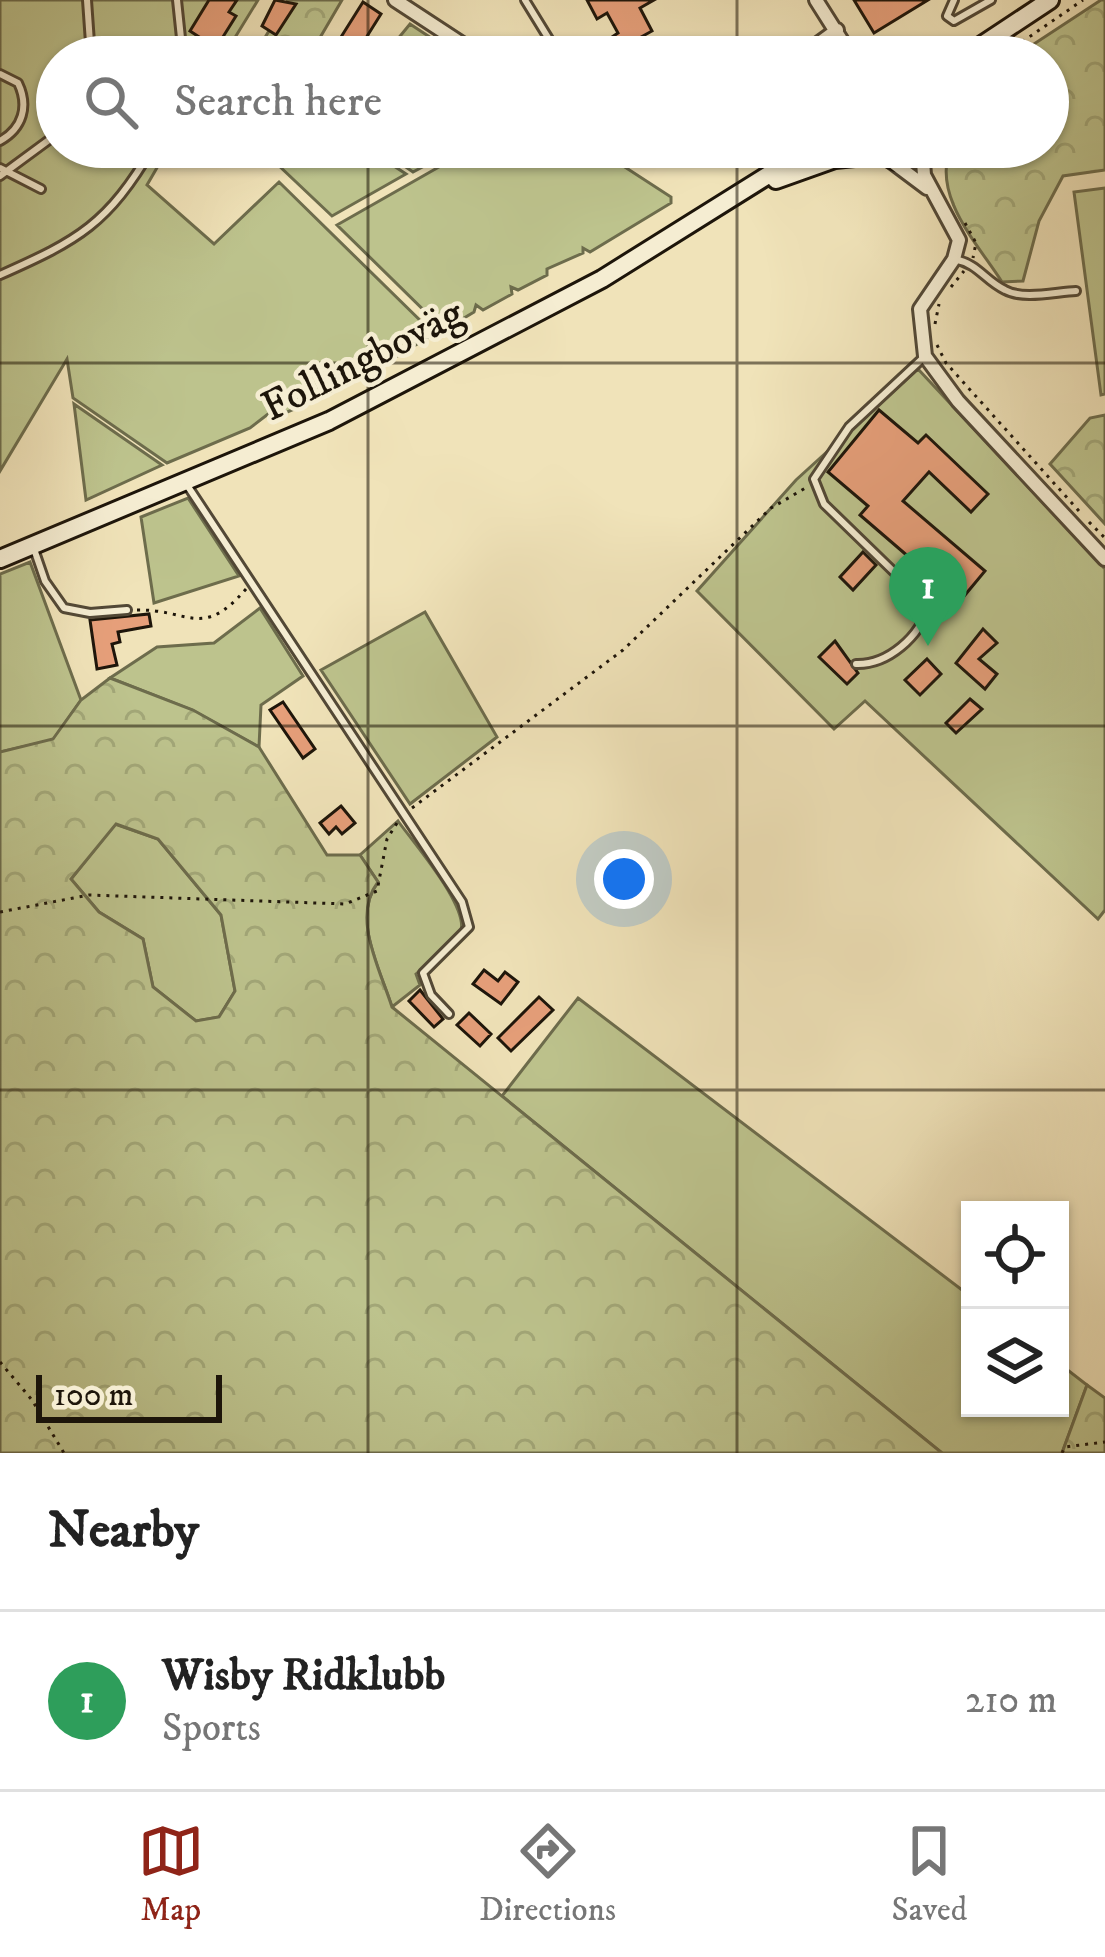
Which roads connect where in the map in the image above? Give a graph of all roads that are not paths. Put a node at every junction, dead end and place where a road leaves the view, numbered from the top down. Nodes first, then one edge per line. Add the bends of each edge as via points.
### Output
1 (87, 0) edge
2 (177, 0) edge
3 (395, 0) edge
4 (525, 0) edge
5 (816, 0) edge
6 (954, 0) edge
7 (992, 0) edge
8 (1050, 0) edge
9 (999, 32) junction
10 (90, 36) edge
11 (181, 36) edge
12 (450, 36) edge
13 (547, 36) edge
14 (841, 36) edge
15 (993, 36) edge
16 (995, 36) edge
17 (0, 74) edge
18 (0, 141) edge
19 (36, 149) edge
20 (139, 168) edge
21 (780, 168) edge
22 (812, 168) edge
23 (897, 168) edge
24 (927, 168) edge
25 (3, 172) edge
26 (41, 189) dead end
27 (741, 193) junction
28 (933, 193) junction
29 (954, 259) junction
30 (0, 275) edge
31 (1076, 291) dead end
32 (925, 356) junction
33 (187, 485) junction
34 (33, 546) junction
35 (0, 559) edge
36 (1105, 559) edge
37 (127, 610) road end
38 (856, 664) dead end
39 (449, 1014) dead end

1 - 10 lane
2 - 11 lane
3 - 12 street
4 - 13 lane
5 - 14 street
6 - 7 lane via 947,16 957,20
8 - 9 main road
9 - 15 main road
9 - 16 main road
17 - 18 lane via 24,96 19,125
19 - 25 lane
20 - 30 lane via 110,210 73,243
21 - 27 main road, Follingboväg
22 - 27 main road, Follingboväg
23 - 28 street
24 - 28 street
25 - 26 lane
27 - 33 main road, Follingboväg via 581,290 329,422
28 - 29 street via 955,223
29 - 31 lane via 1014,294
29 - 32 street via 920,309
32 - 36 street
32 - 38 lane via 849,427 814,483 824,504 928,605 890,657
33 - 34 main road, Follingboväg
33 - 39 lane via 462,902 469,927 423,973
34 - 35 main road, Follingboväg
34 - 37 lane via 64,608

